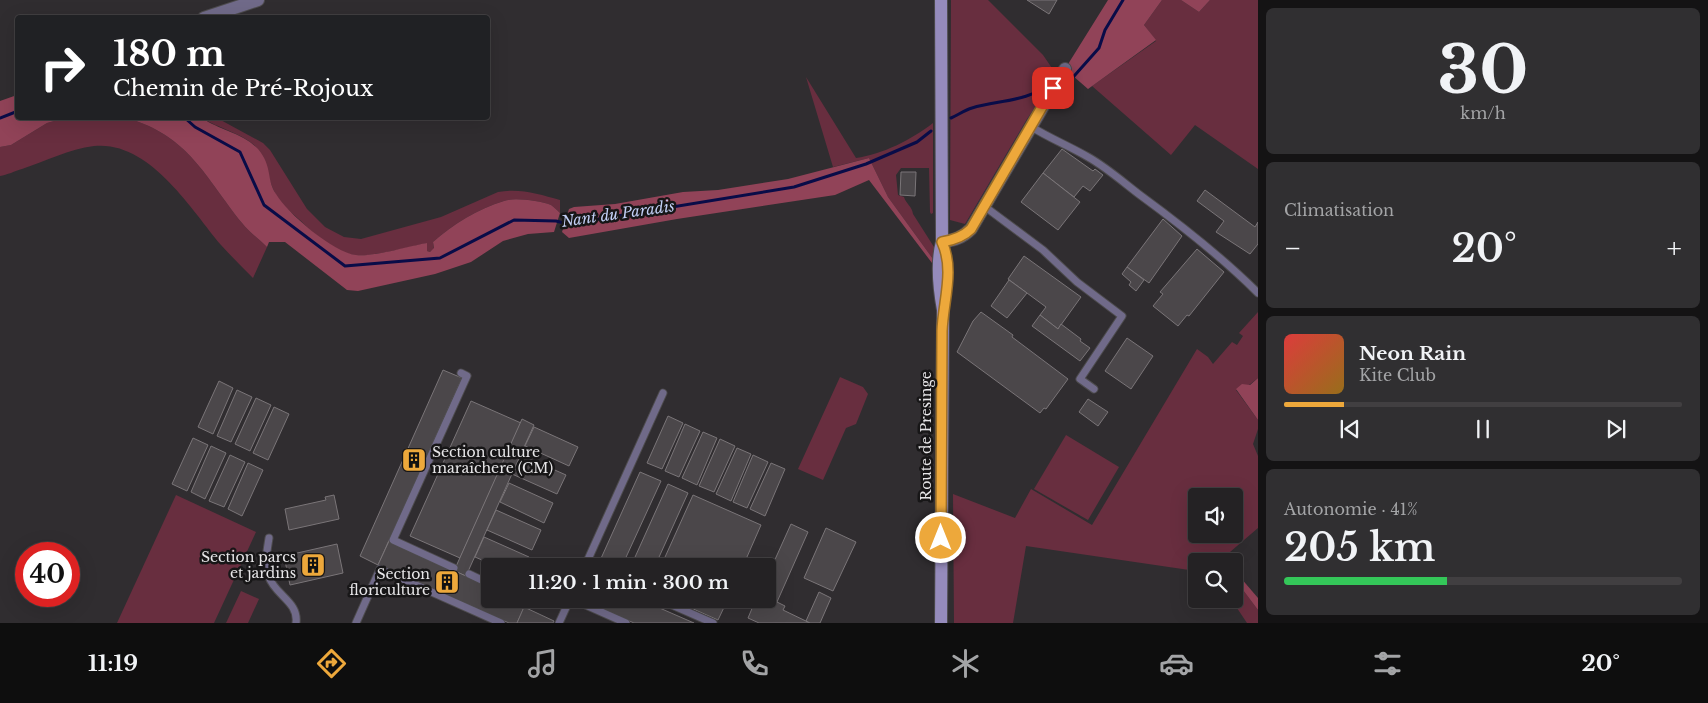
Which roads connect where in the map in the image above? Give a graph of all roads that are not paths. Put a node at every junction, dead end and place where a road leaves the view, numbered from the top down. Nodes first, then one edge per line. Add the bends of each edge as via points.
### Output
1 (258, 0) edge
2 (941, 0) edge
3 (239, 3) edge
4 (211, 15) edge
5 (1058, 79) dead end
6 (1030, 126) junction
7 (984, 206) junction
8 (942, 242) junction
9 (1258, 293) edge
10 (460, 373) dead end
11 (1094, 389) dead end
12 (663, 393) dead end
13 (269, 538) dead end
14 (589, 558) edge
15 (454, 568) dead end
16 (469, 574) dead end
17 (481, 580) edge
18 (566, 608) edge
19 (592, 608) edge
20 (679, 608) edge
21 (296, 623) edge
22 (356, 623) edge
23 (501, 623) edge
24 (559, 623) edge
25 (626, 623) edge
26 (713, 623) edge
27 (941, 623) edge

1 - 3 street
2 - 8 street, Route de Presinge
3 - 4 street
5 - 6 street
6 - 7 street
6 - 9 lane via 1104,167 1228,264
7 - 8 street via 966,234
7 - 11 lane via 1122,316 1080,379
8 - 27 street, Route de Presinge
10 - 15 lane via 467,376 393,540
12 - 14 lane
13 - 21 lane via 266,557 268,577 294,608
16 - 17 lane
18 - 24 lane
19 - 25 lane
20 - 26 lane
22 - 23 lane via 380,569

